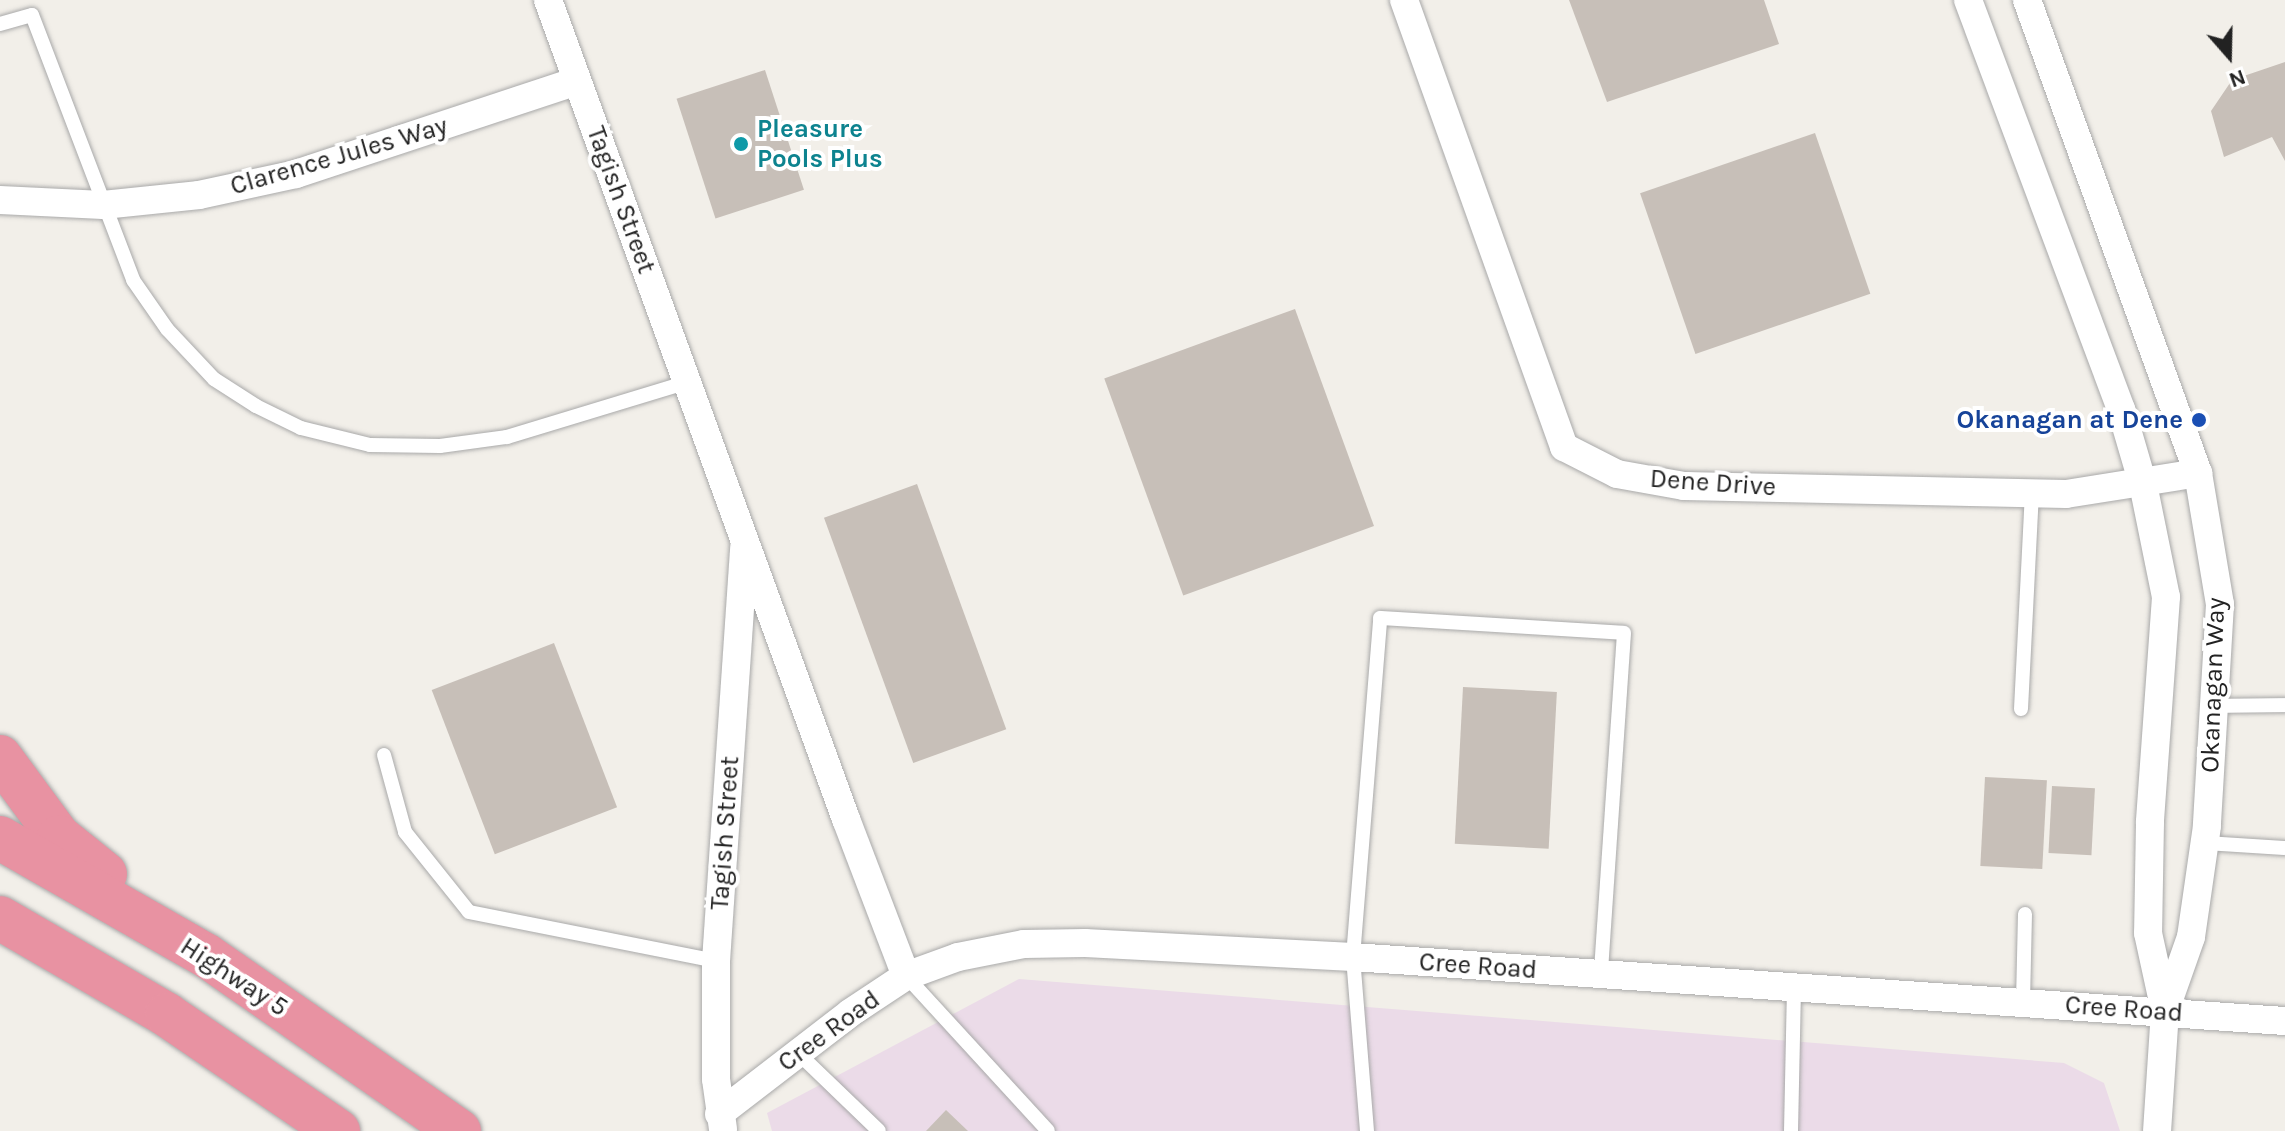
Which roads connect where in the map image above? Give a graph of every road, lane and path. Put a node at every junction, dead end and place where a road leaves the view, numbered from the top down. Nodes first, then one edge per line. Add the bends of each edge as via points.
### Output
1 (548, 0) edge
2 (1404, 0) edge
3 (1968, 0) edge
4 (2027, 0) edge
5 (0, 24) edge
6 (577, 81) junction
7 (0, 200) edge
8 (103, 205) junction
9 (688, 382) junction
10 (2198, 473) junction
11 (2143, 484) junction
12 (2032, 493) junction
13 (745, 535) junction
14 (2285, 705) edge
15 (2214, 706) junction
16 (2021, 709) dead end
17 (384, 755) dead end
18 (0, 757) edge
19 (0, 838) edge
20 (2205, 843) junction
21 (2285, 848) edge
22 (2025, 914) dead end
23 (0, 918) edge
24 (207, 956) junction
25 (1353, 957) junction
26 (716, 961) junction
27 (1601, 974) junction
28 (906, 976) junction
29 (1794, 987) junction
30 (2023, 1002) junction
31 (2165, 1011) junction
32 (2285, 1021) edge
33 (798, 1053) junction
34 (721, 1123) edge
35 (338, 1131) edge
36 (459, 1131) edge
37 (879, 1131) edge
38 (1048, 1131) edge
39 (1367, 1131) edge
40 (1791, 1131) edge
41 (2157, 1131) edge

1 - 6 street, Tagish Street
2 - 12 street, Dene Drive via 1564,447 1617,474 1684,486
3 - 11 street, Okanagan Way via 2121,409
4 - 10 street, Okanagan Way
5 - 8 lane via 32,15
6 - 8 street, Clarence Jules Way via 296,174 199,195
6 - 9 street, Tagish Street
7 - 8 street, Clarence Jules Way
8 - 9 lane via 133,280 167,329 214,379 301,428 370,445 440,446 507,437
9 - 13 street, Tagish Street
10 - 11 street, Dene Drive
10 - 15 street, Okanagan Way via 2220,604
11 - 12 street, Dene Drive
11 - 31 street, Okanagan Way via 2166,597 2148,933
12 - 16 lane
13 - 26 street, Tagish Street
13 - 28 street, Tagish Street
14 - 15 lane
15 - 20 street, Okanagan Way
17 - 26 lane via 405,832 469,912
18 - 24 highway via 59,837
19 - 24 highway, Highway 5
20 - 21 lane
20 - 31 street, Okanagan Way via 2191,937
22 - 30 lane
23 - 35 highway via 167,1015
24 - 36 highway, Highway 5
25 - 27 street, Cree Road
25 - 27 lane via 1380,618 1624,633
25 - 28 street, Cree Road via 1024,944 958,957
25 - 39 lane
26 - 34 street, Tagish Street
27 - 29 street, Cree Road
28 - 33 street, Cree Road
28 - 38 lane
29 - 30 street, Cree Road
29 - 40 lane
30 - 31 street, Cree Road
31 - 32 street, Cree Road
31 - 41 street, Okanagan Way
33 - 34 street, Cree Road
33 - 37 lane

